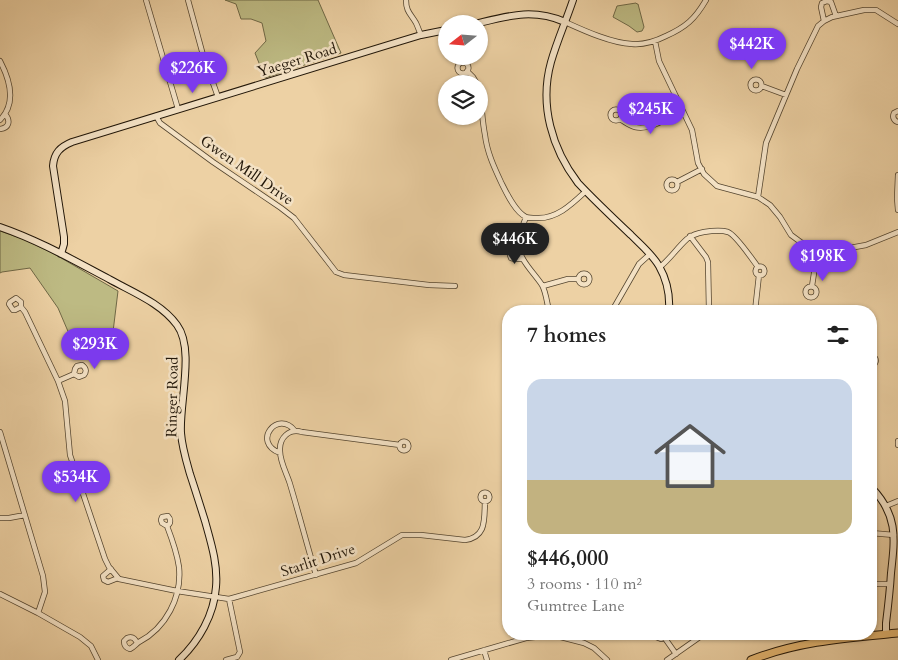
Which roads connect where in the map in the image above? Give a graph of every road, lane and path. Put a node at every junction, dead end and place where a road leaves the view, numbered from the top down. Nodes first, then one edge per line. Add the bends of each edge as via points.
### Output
1 (146, 0) edge
2 (188, 0) edge
3 (406, 0) edge
4 (574, 0) edge
5 (706, 0) edge
6 (836, 16) junction
7 (898, 17) edge
8 (488, 21) edge
9 (824, 21) junction
10 (566, 22) junction
11 (897, 23) edge
12 (438, 32) edge
13 (420, 35) junction
14 (655, 41) junction
15 (0, 61) edge
16 (467, 71) dead end
17 (472, 75) edge
18 (762, 86) dead end
19 (786, 94) junction
20 (218, 97) junction
21 (178, 109) junction
22 (682, 110) junction
23 (898, 111) edge
24 (5, 114) junction
25 (156, 116) junction
26 (620, 119) dead end
27 (0, 120) edge
28 (898, 122) edge
29 (483, 125) edge
30 (0, 129) edge
31 (702, 169) junction
32 (898, 175) edge
33 (677, 182) dead end
34 (586, 191) junction
35 (758, 197) junction
36 (898, 210) edge
37 (526, 217) junction
38 (0, 227) edge
39 (898, 232) edge
40 (690, 236) junction
41 (519, 246) junction
42 (61, 254) junction
43 (650, 254) junction
44 (817, 254) junction
45 (523, 259) junction
46 (660, 267) junction
47 (578, 279) dead end
48 (455, 286) dead end
49 (543, 286) junction
50 (812, 286) dead end
51 (548, 305) edge
52 (615, 305) edge
53 (669, 305) edge
54 (709, 305) edge
55 (756, 305) edge
56 (21, 307) dead end
57 (74, 374) dead end
58 (58, 381) junction
59 (295, 431) junction
60 (0, 432) edge
61 (898, 441) edge
62 (400, 445) dead end
63 (898, 445) edge
64 (280, 453) junction
65 (877, 495) edge
66 (485, 501) dead end
67 (898, 501) edge
68 (886, 506) junction
69 (25, 515) junction
70 (0, 518) edge
71 (167, 526) dead end
72 (877, 534) edge
73 (894, 535) junction
74 (111, 569) junction
75 (316, 575) junction
76 (118, 578) junction
77 (877, 584) edge
78 (890, 584) junction
79 (177, 591) junction
80 (0, 594) edge
81 (215, 598) junction
82 (229, 600) junction
83 (38, 613) junction
84 (898, 633) edge
85 (886, 634) junction
86 (877, 635) edge
87 (519, 640) edge
88 (572, 640) edge
89 (667, 640) edge
90 (696, 640) edge
91 (830, 640) edge
92 (137, 643) dead end
93 (484, 650) junction
94 (676, 654) junction
95 (98, 660) edge
96 (180, 660) edge
97 (226, 660) edge
98 (451, 660) edge
99 (487, 660) edge
100 (607, 660) edge
101 (667, 660) edge
102 (751, 660) edge

1 - 21 street
2 - 20 street via 202,55
3 - 13 street
4 - 10 street
5 - 14 street via 694,19
6 - 9 street
6 - 9 street via 831,2 822,3
6 - 11 street via 876,10
7 - 11 street
8 - 10 street via 530,14
9 - 19 street via 818,26
10 - 14 street via 618,42
10 - 34 street via 550,67 547,108 560,154
12 - 13 street, Yaeger Road
13 - 20 street, Yaeger Road
14 - 22 street via 659,61
15 - 24 street via 10,89
16 - 17 street
18 - 19 street
19 - 35 street via 766,143
20 - 21 street, Yaeger Road
21 - 25 street, Yaeger Road
22 - 26 street via 658,123 638,128
22 - 31 street via 692,130
23 - 28 street via 893,117
24 - 27 street
24 - 30 street via 8,126
25 - 42 street, Yaeger Road via 72,142 57,152 53,166 64,237
25 - 48 street, Gwen Mill Drive via 160,123 294,218 336,272
29 - 37 street via 490,157 512,201
31 - 33 street
31 - 35 street via 717,186
32 - 36 street
34 - 37 street via 551,217
34 - 43 street
35 - 44 street via 775,210 791,235
37 - 41 street via 520,230
38 - 42 street, Ringer Road
39 - 44 street via 866,245
40 - 46 street
40 - 54 street via 708,262
40 - 55 street via 708,231 730,233 765,271 759,275
41 - 45 street
41 - 45 street via 510,255 515,260
42 - 81 street, Ringer Road via 156,305 182,332 185,348 182,440 216,560
43 - 46 street
43 - 52 street via 639,264
44 - 50 street
45 - 49 street
46 - 53 street
47 - 49 street
49 - 51 street
56 - 58 street
57 - 58 street
58 - 74 street via 66,401 70,455
59 - 62 street
59 - 64 street via 284,436
59 - 64 street via 286,424 271,428 268,443
60 - 69 street
61 - 63 street
64 - 75 street
65 - 68 street
66 - 75 street, Starlit Drive via 484,525 476,537 465,540 402,535 356,563
67 - 68 street
68 - 73 street
69 - 70 street
69 - 83 street via 45,584
71 - 79 street via 179,567
72 - 73 street
73 - 78 street
74 - 76 street
74 - 76 street, Starlit Drive via 103,576 104,580 108,582
75 - 82 street, Starlit Drive
76 - 79 street, Starlit Drive
77 - 78 street
78 - 85 street
79 - 81 street, Starlit Drive
79 - 92 street via 165,620
80 - 83 street
81 - 82 street, Starlit Drive
81 - 96 street, Ringer Road via 208,620
82 - 97 street via 241,655
83 - 95 street via 88,643
84 - 85 main road
85 - 86 main road
87 - 93 street
88 - 100 street via 594,648
89 - 94 street
90 - 94 street
91 - 102 main road via 780,650
93 - 98 street
93 - 99 street
94 - 101 street

